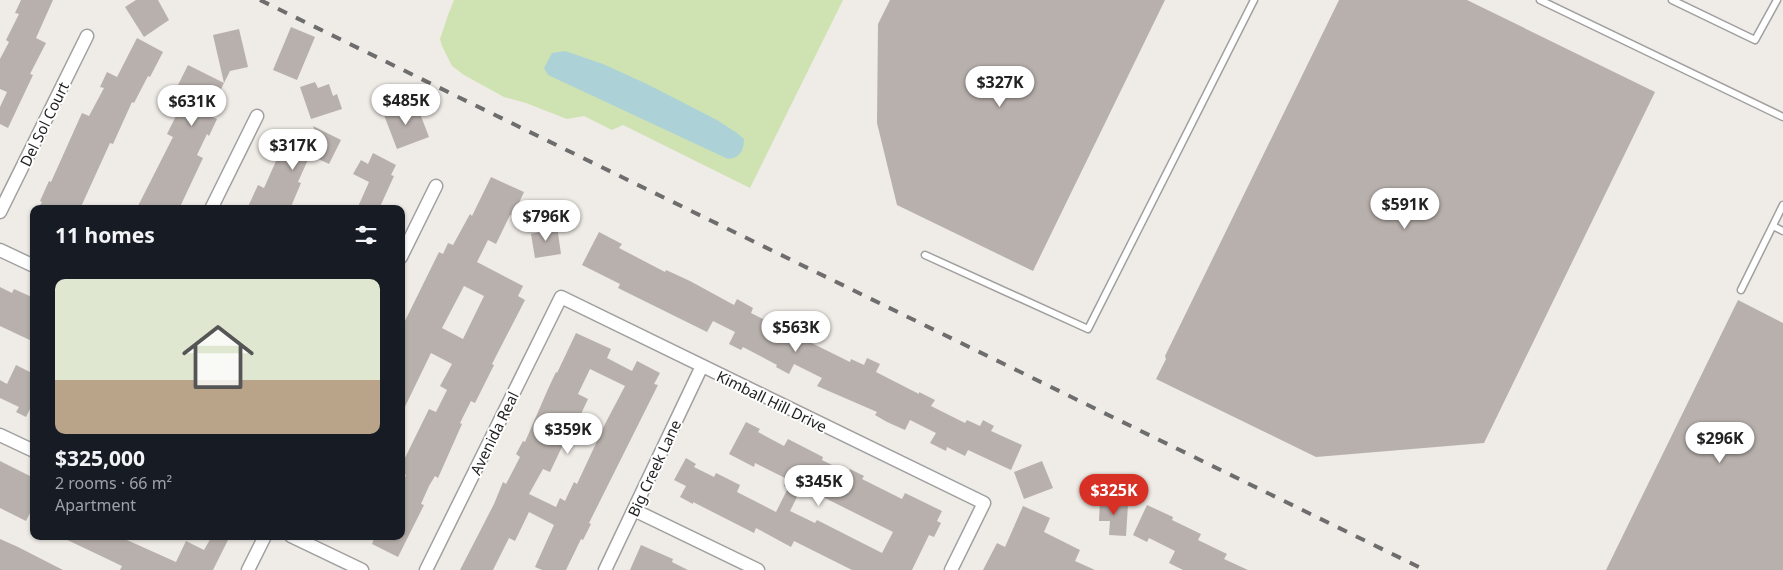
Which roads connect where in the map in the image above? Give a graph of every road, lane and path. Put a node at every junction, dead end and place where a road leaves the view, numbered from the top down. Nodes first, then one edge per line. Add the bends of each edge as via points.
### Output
1 (1254, 0) edge
2 (1540, 0) edge
3 (1672, 0) edge
4 (1777, 0) edge
5 (87, 36) dead end
6 (257, 116) dead end
7 (1783, 117) edge
8 (436, 186) dead end
9 (213, 205) edge
10 (1783, 205) edge
11 (0, 212) edge
12 (1773, 226) junction
13 (1783, 231) edge
14 (405, 248) edge
15 (0, 250) edge
16 (924, 255) dead end
17 (30, 264) edge
18 (1741, 290) dead end
19 (561, 297) joint
20 (702, 366) junction
21 (0, 434) edge
22 (30, 449) edge
23 (634, 510) junction
24 (263, 540) edge
25 (299, 540) edge
26 (248, 570) edge
27 (362, 570) edge
28 (426, 570) edge
29 (605, 570) edge
30 (758, 570) edge
31 (951, 570) edge

1 - 16 lane via 1088,329
2 - 7 lane
3 - 4 lane via 1755,40
5 - 11 street, Del Sol Court
6 - 9 street
8 - 14 street
10 - 12 lane
12 - 13 lane
12 - 18 lane
15 - 17 street
19 - 20 street, Kimball Hill Drive
19 - 28 street, Avenida Real
20 - 23 street, Big Creek Lane
20 - 31 street, Kimball Hill Drive via 984,503
21 - 22 street
23 - 29 street, Big Creek Lane
23 - 30 street
24 - 26 street
25 - 27 street

